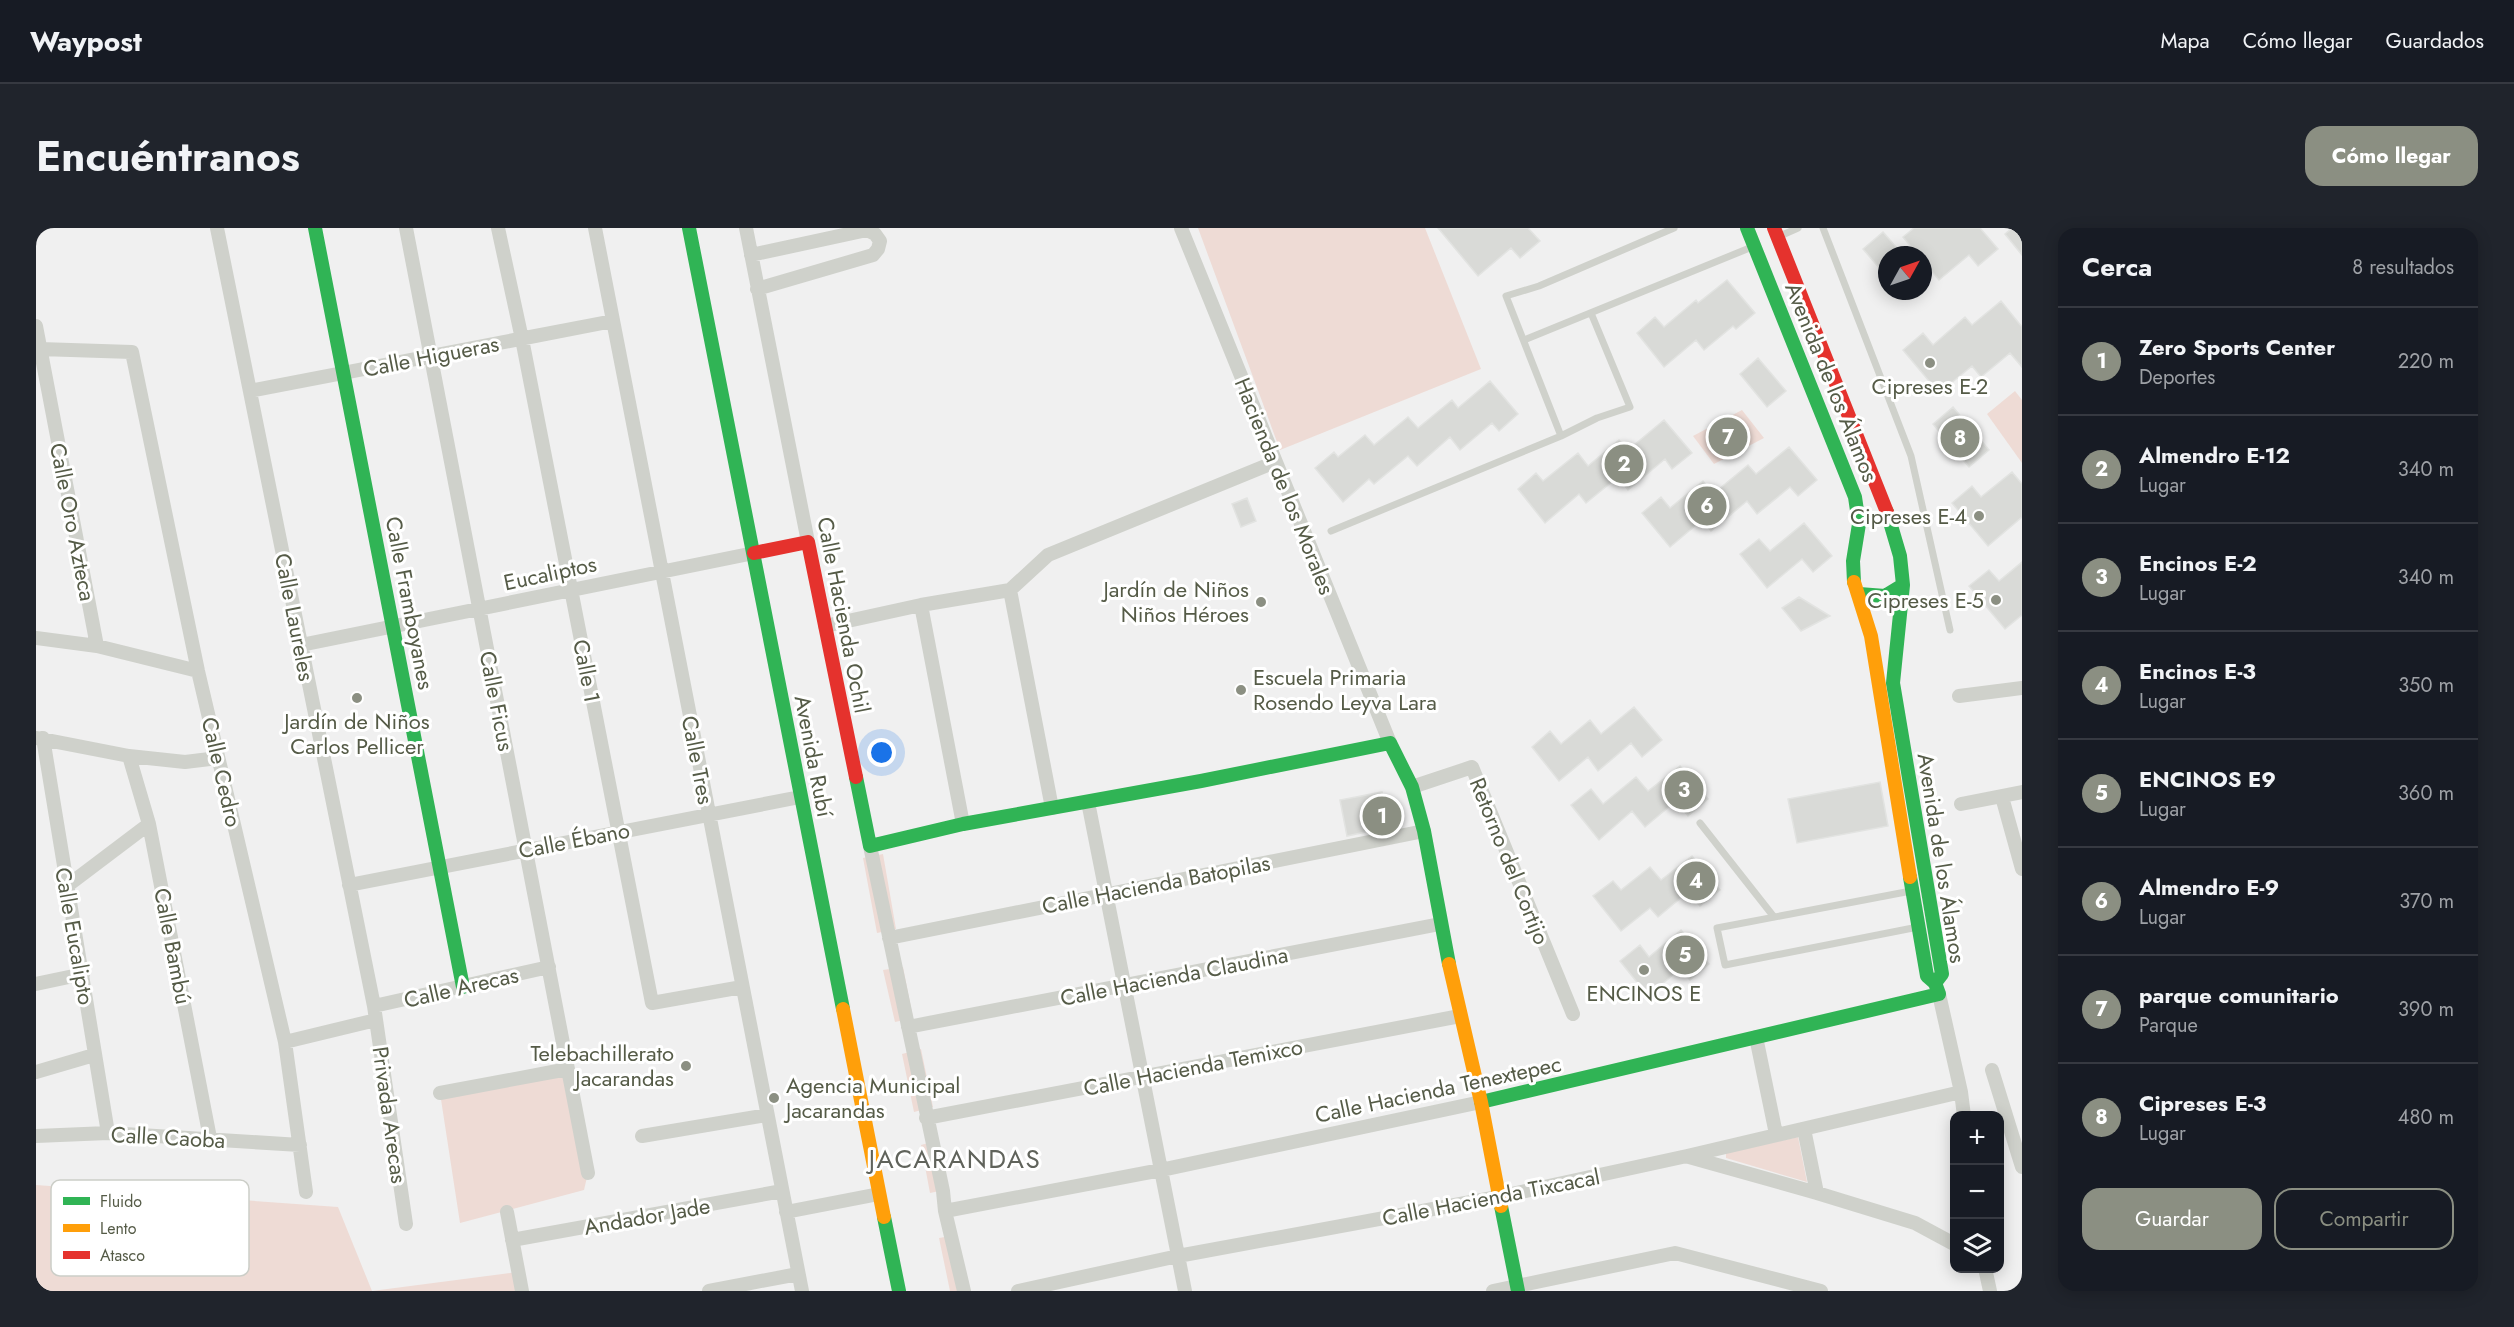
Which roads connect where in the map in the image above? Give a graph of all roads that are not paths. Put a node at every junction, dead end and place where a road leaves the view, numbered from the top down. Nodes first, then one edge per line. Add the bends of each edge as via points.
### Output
1 (217, 228) edge
2 (315, 228) edge
3 (406, 228) edge
4 (498, 228) edge
5 (595, 228) edge
6 (689, 228) edge
7 (746, 228) edge
8 (1181, 228) edge
9 (1674, 228) edge
10 (1747, 228) edge
11 (1798, 228) edge
12 (1824, 228) edge
13 (1776, 232) edge
14 (1755, 246) junction
15 (751, 255) junction
16 (758, 289) junction
17 (1592, 313) junction
18 (613, 321) junction
19 (36, 326) edge
20 (522, 339) junction
21 (1524, 340) junction
22 (40, 349) junction
23 (430, 356) junction
24 (343, 373) junction
25 (250, 391) junction
26 (1561, 436) junction
27 (1275, 462) junction
28 (1331, 531) dead end
29 (808, 542) junction
30 (754, 553) junction
31 (662, 571) junction
32 (1903, 585) junction
33 (572, 590) junction
34 (1010, 590) junction
35 (1859, 594) junction
36 (921, 605) junction
37 (479, 609) junction
38 (393, 626) junction
39 (825, 626) junction
40 (1950, 630) dead end
41 (36, 638) edge
42 (301, 645) junction
43 (97, 646) junction
44 (198, 671) junction
45 (2022, 688) edge
46 (1959, 696) dead end
47 (40, 738) edge
48 (1390, 743) junction
49 (129, 756) junction
50 (218, 758) junction
51 (1412, 787) junction
52 (2022, 792) edge
53 (800, 797) junction
54 (2002, 797) junction
55 (1088, 802) junction
56 (1961, 804) dead end
57 (1052, 808) junction
58 (709, 815) junction
59 (1700, 823) dead end
60 (149, 824) junction
61 (963, 824) junction
62 (1424, 831) junction
63 (619, 832) junction
64 (870, 846) junction
65 (525, 850) junction
66 (440, 866) junction
67 (2022, 869) edge
68 (349, 885) junction
69 (67, 886) junction
70 (1911, 891) junction
71 (1107, 894) junction
72 (1774, 917) junction
73 (1934, 922) junction
74 (1440, 924) junction
75 (1918, 927) junction
76 (889, 938) junction
77 (549, 968) junction
78 (83, 974) junction
79 (36, 984) edge
80 (1125, 986) junction
81 (463, 987) junction
82 (742, 987) junction
83 (1937, 988) junction
84 (375, 1013) junction
85 (1573, 1014) dead end
86 (1460, 1016) junction
87 (908, 1027) junction
88 (1756, 1038) junction
89 (285, 1042) junction
90 (94, 1055) junction
91 (568, 1069) junction
92 (1992, 1070) dead end
93 (36, 1072) edge
94 (1143, 1077) junction
95 (1961, 1092) junction
96 (440, 1093) dead end
97 (1481, 1102) junction
98 (1963, 1111) edge
99 (767, 1115) junction
100 (926, 1118) junction
101 (1804, 1129) junction
102 (108, 1133) junction
103 (1776, 1134) junction
104 (36, 1136) edge
105 (642, 1136) dead end
106 (210, 1138) junction
107 (300, 1145) junction
108 (1687, 1156) junction
109 (2022, 1167) edge
110 (1161, 1170) junction
111 (588, 1173) dead end
112 (782, 1191) junction
113 (306, 1192) dead end
114 (1817, 1192) junction
115 (879, 1194) junction
116 (1498, 1197) junction
117 (945, 1211) junction
118 (507, 1212) dead end
119 (786, 1212) junction
120 (406, 1224) dead end
121 (512, 1240) junction
122 (1950, 1242) edge
123 (1178, 1256) junction
124 (1986, 1273) edge
125 (798, 1275) junction
126 (1517, 1289) edge
127 (522, 1291) edge
128 (708, 1291) edge
129 (802, 1291) edge
130 (899, 1291) edge
131 (964, 1291) edge
132 (1018, 1291) edge
133 (1185, 1291) edge
134 (1493, 1291) edge
135 (1821, 1291) edge
136 (1989, 1291) edge

1 - 25 street, Calle Laureles
2 - 24 street, Calle Framboyanes
3 - 23 street, Calle Ficus
4 - 20 street, Calle 1
5 - 18 street, Calle Tres
6 - 30 street, Avenida Rubí
7 - 15 street, Calle Hacienda Ochil
8 - 27 street, Hacienda de los Morales
9 - 21 lane via 1539,286 1506,296
10 - 14 street, Avenida de los Álamos
11 - 13 lane
12 - 40 lane via 1911,456
13 - 32 street, Avenida de los Álamos via 1886,509 1900,556
14 - 17 lane
14 - 35 street, Avenida de los Álamos via 1855,496 1859,524 1853,561 1854,586
15 - 16 street, Calle Hacienda Ochil
15 - 16 street via 867,230 880,241 873,255
16 - 29 street, Calle Hacienda Ochil
17 - 21 lane
17 - 26 lane via 1630,407
18 - 20 street, Calle Higueras
18 - 31 street, Calle Tres
19 - 22 street, Calle Oro Azteca
20 - 23 street, Calle Higueras
20 - 33 street, Calle 1
21 - 26 lane
22 - 43 street, Calle Oro Azteca
22 - 44 street, Calle Cedro via 132,352
23 - 24 street, Calle Higueras
23 - 37 street, Calle Ficus
24 - 25 street, Calle Higueras
24 - 38 street, Calle Framboyanes
25 - 42 street, Calle Laureles
26 - 28 lane
27 - 34 street via 1048,555
27 - 48 street, Hacienda de los Morales
29 - 30 street, Eucaliptos
29 - 39 street, Calle Hacienda Ochil
30 - 31 street, Eucaliptos
30 - 53 street, Avenida Rubí
31 - 33 street, Eucaliptos
31 - 58 street, Calle Tres
32 - 35 street via 1885,596
32 - 73 street, Avenida de los Álamos via 1893,683
33 - 37 street, Eucaliptos
33 - 63 street, Calle 1
34 - 36 street
34 - 57 street
35 - 70 street, Avenida de los Álamos via 1871,636
36 - 39 street
36 - 61 street
37 - 38 street, Eucaliptos
37 - 65 street, Calle Ficus
38 - 42 street, Eucaliptos
38 - 66 street, Calle Framboyanes
39 - 64 street, Calle Hacienda Ochil
41 - 43 street
42 - 68 street, Calle Laureles
43 - 44 street
44 - 50 street, Calle Cedro
45 - 46 street
47 - 49 street
47 - 69 street, Calle Eucalipto
48 - 51 street
48 - 55 street
49 - 50 street via 185,762
49 - 60 street, Calle Bambú
50 - 89 street, Calle Cedro
51 - 62 street
51 - 85 street, Retorno del Cortijo via 1472,767
52 - 54 street
53 - 58 street, Calle Ébano
53 - 115 street, Avenida Rubí
54 - 56 street
54 - 67 street
55 - 57 street
55 - 71 street
57 - 61 street
58 - 63 street, Calle Ébano
58 - 82 street, Calle Tres
59 - 72 lane
60 - 69 street
60 - 106 street, Calle Bambú
61 - 64 street
62 - 71 street, Calle Hacienda Batopilas
62 - 74 street
63 - 65 street, Calle Ébano
63 - 82 street, Calle 1 via 652,1003
64 - 76 street, Calle Hacienda Ochil
65 - 66 street, Calle Ébano
65 - 77 street, Calle Ficus
66 - 68 street, Calle Ébano
66 - 81 street, Calle Framboyanes
68 - 84 street, Calle Laureles
69 - 78 street, Calle Eucalipto
70 - 72 lane
70 - 75 street, Avenida de los Álamos
71 - 76 street, Calle Hacienda Batopilas
71 - 80 street
72 - 75 lane via 1717,928 1725,965
73 - 75 lane
73 - 83 street, Avenida de los Álamos via 1942,974
74 - 80 street, Calle Hacienda Claudina
74 - 86 street
75 - 83 street, Avenida de los Álamos via 1927,976
76 - 87 street, Calle Hacienda Ochil
77 - 81 street, Calle Arecas
77 - 91 street, Calle Ficus
78 - 79 street
78 - 90 street, Calle Eucalipto
80 - 87 street, Calle Hacienda Claudina
80 - 94 street
81 - 84 street, Calle Arecas
82 - 99 street, Calle Tres
83 - 88 street, Calle Hacienda Tenextepec
83 - 95 street
84 - 89 street, Calle Arecas
84 - 120 street, Privada Arecas
86 - 94 street, Calle Hacienda Temixco
86 - 97 street
87 - 100 street, Calle Hacienda Ochil
88 - 97 street, Calle Hacienda Tenextepec
88 - 103 street
89 - 107 street, Calle Cedro
90 - 93 street
90 - 102 street, Calle Eucalipto
91 - 96 street
91 - 111 street, Calle Ficus
92 - 109 street
94 - 100 street, Calle Hacienda Temixco
94 - 110 street
95 - 98 street
95 - 101 street, Calle Hacienda Tixcacal
97 - 110 street, Calle Hacienda Tenextepec
97 - 116 street
99 - 105 street
99 - 112 street, Calle Tres
100 - 117 street, Calle Hacienda Ochil
101 - 103 street, Calle Hacienda Tixcacal
101 - 114 street
102 - 104 street, Calle Caoba
102 - 106 street, Calle Caoba
103 - 108 street, Calle Hacienda Tixcacal
106 - 107 street, Calle Caoba
107 - 113 street, Calle Cedro
108 - 114 street
108 - 116 street, Calle Hacienda Tixcacal
110 - 117 street, Calle Hacienda Tenextepec
110 - 123 street
112 - 119 street, Calle Tres
112 - 121 street, Andador Jade
114 - 122 street via 1915,1223
115 - 119 street
115 - 130 street, Avenida Rubí
116 - 123 street, Calle Hacienda Tixcacal
116 - 126 street
117 - 131 street, Calle Hacienda Ochil
118 - 121 street
119 - 125 street, Calle Tres
121 - 127 street
123 - 132 street, Calle Hacienda Tixcacal
123 - 133 street
124 - 136 street
125 - 128 street
125 - 129 street, Calle Tres
126 - 134 street
126 - 135 street via 1675,1252

